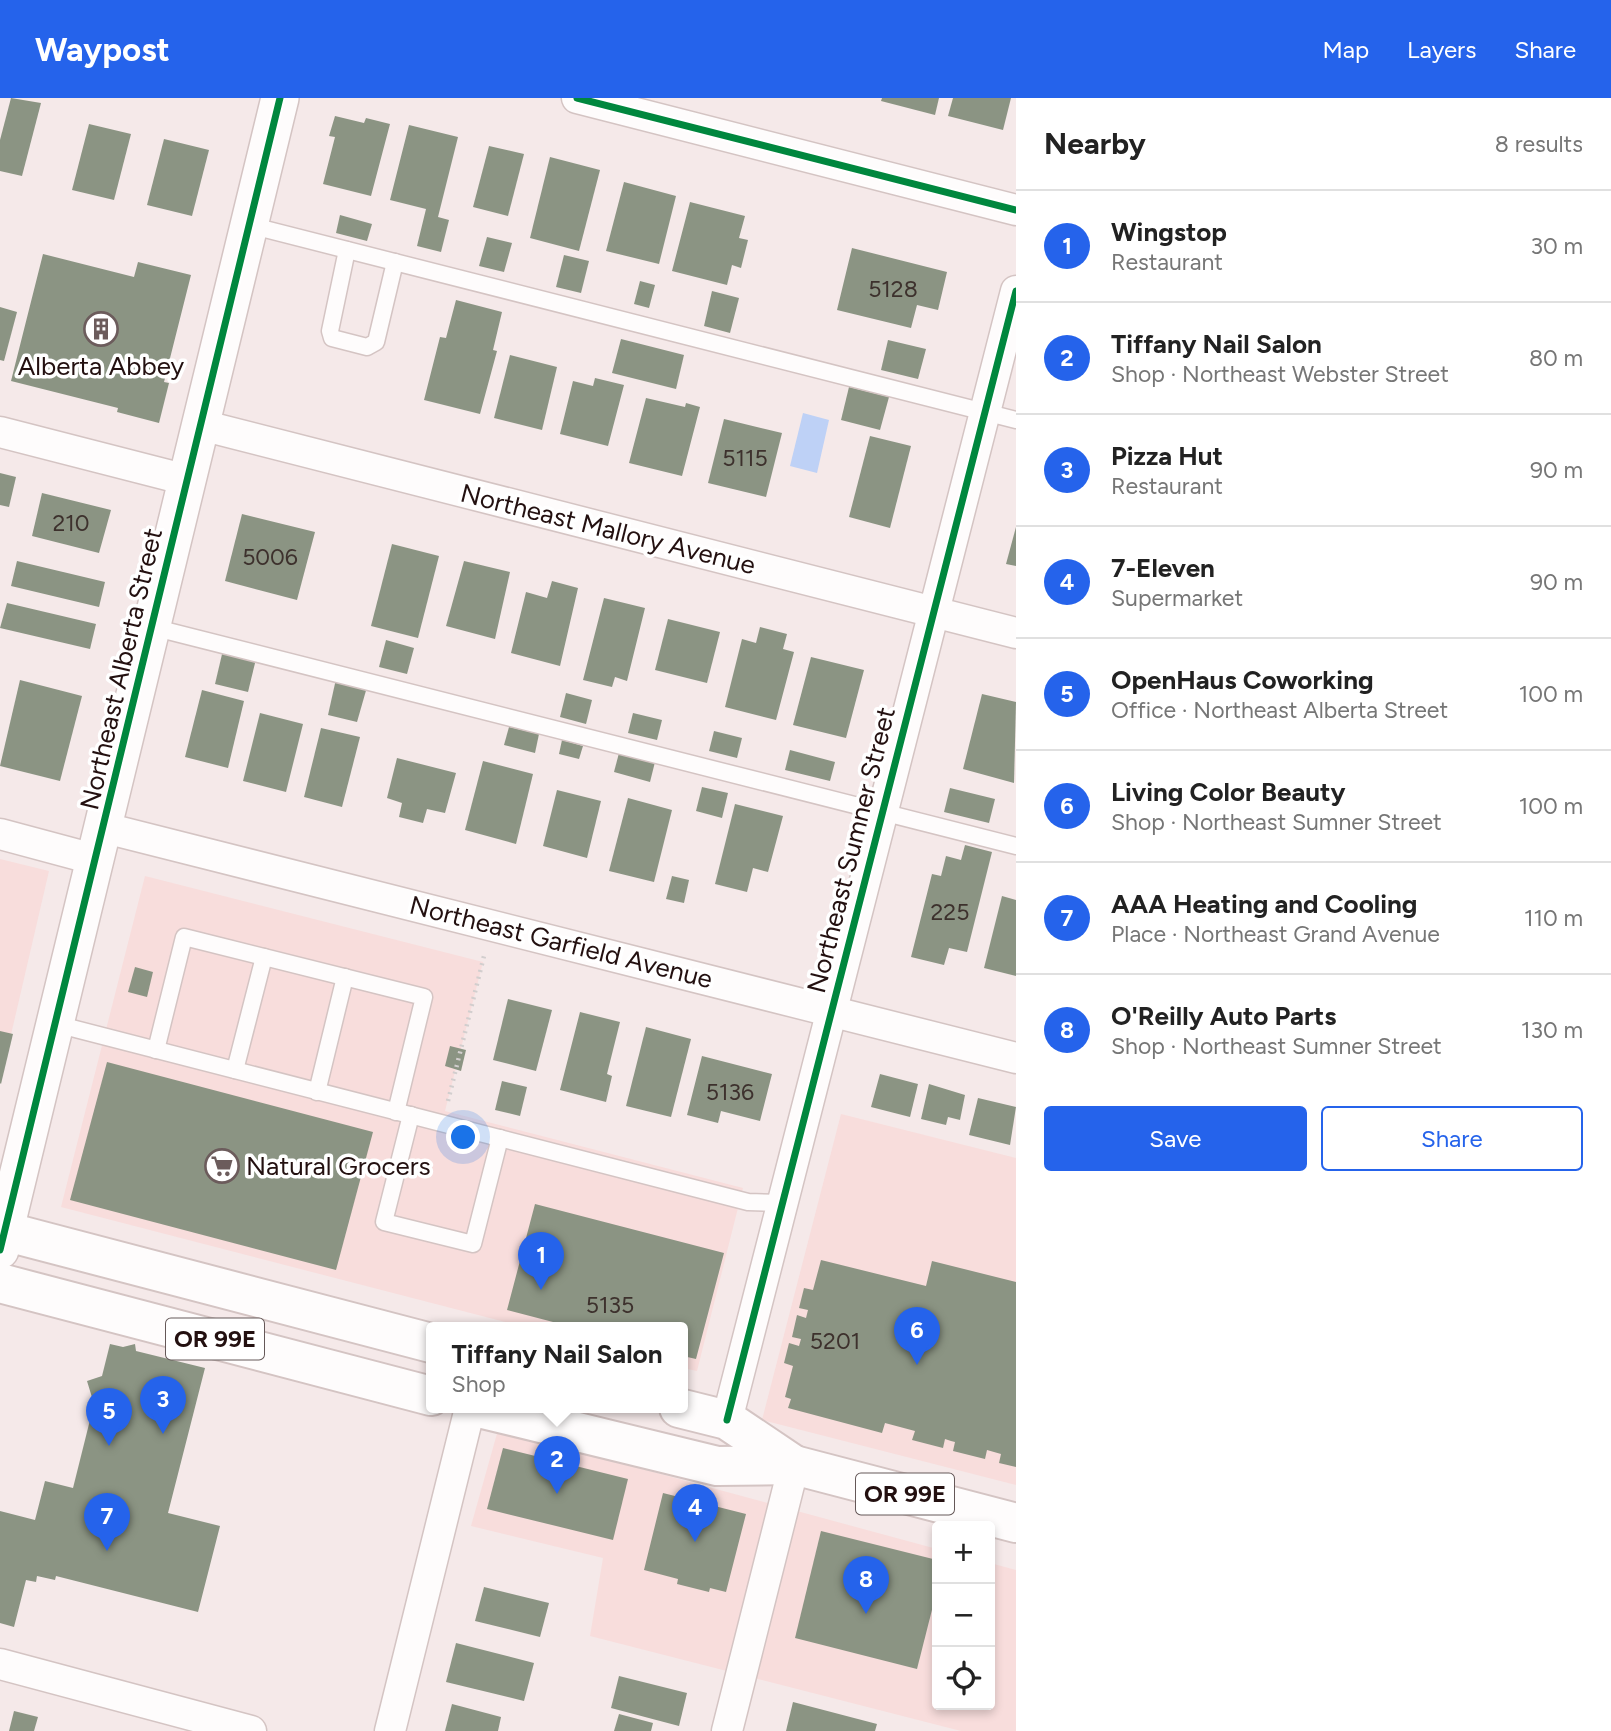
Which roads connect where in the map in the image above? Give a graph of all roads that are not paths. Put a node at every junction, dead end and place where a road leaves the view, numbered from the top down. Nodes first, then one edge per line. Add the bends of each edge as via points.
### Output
1 (577, 98) edge
2 (271, 100) edge
3 (1016, 210) edge
4 (249, 225) junction
5 (347, 250) junction
6 (395, 262) junction
7 (1016, 291) edge
8 (985, 412) junction
9 (1016, 420) edge
10 (201, 425) junction
11 (0, 432) edge
12 (187, 480) junction
13 (934, 612) junction
14 (152, 627) junction
15 (1016, 633) edge
16 (883, 812) junction
17 (0, 834) edge
18 (101, 844) junction
19 (1016, 846) edge
20 (264, 957) junction
21 (345, 977) junction
22 (832, 1010) junction
23 (56, 1024) junction
24 (156, 1050) junction
25 (1016, 1058) edge
26 (235, 1070) junction
27 (317, 1092) junction
28 (403, 1113) junction
29 (500, 1138) junction
30 (783, 1203) junction
31 (2, 1237) edge
32 (0, 1283) edge
33 (426, 1342) edge
34 (426, 1395) edge
35 (688, 1410) edge
36 (469, 1413) edge
37 (500, 1413) edge
38 (727, 1420) junction
39 (794, 1465) junction
40 (1016, 1523) edge
41 (0, 1664) edge
42 (251, 1731) edge
43 (390, 1731) edge
44 (727, 1731) edge

1 - 3 street
2 - 4 street, Northeast Alberta Street
4 - 5 lane
4 - 10 street, Northeast Alberta Street
5 - 6 lane
5 - 6 lane via 330,331 332,338 367,347 376,342
6 - 8 lane
7 - 8 street, Northeast Sumner Street
8 - 9 lane
8 - 13 street, Northeast Sumner Street
10 - 12 street, Northeast Alberta Street
10 - 13 street, Northeast Mallory Avenue
11 - 12 street
12 - 14 street, Northeast Alberta Street
13 - 15 street, Northeast Mallory Avenue
13 - 16 street, Northeast Sumner Street
14 - 16 lane
14 - 18 street, Northeast Alberta Street
16 - 19 lane
16 - 22 street, Northeast Sumner Street
17 - 18 street, Northeast Garfield Avenue
18 - 22 street, Northeast Garfield Avenue via 492,925
18 - 23 street, Northeast Alberta Street
20 - 21 lane
20 - 24 lane via 184,937
20 - 26 lane
21 - 27 lane
21 - 28 lane via 424,997 401,1091
22 - 25 street, Northeast Garfield Avenue
22 - 30 street, Northeast Sumner Street
23 - 24 lane
23 - 31 street, Northeast Alberta Street
24 - 26 lane
26 - 27 lane
27 - 28 lane
28 - 29 lane
28 - 29 lane via 384,1222 473,1244
29 - 30 lane via 748,1202
30 - 38 street, Northeast Sumner Street
31 - 33 main road, OR 99E
32 - 34 main road, OR 99E
35 - 38 main road, OR 99E
36 - 43 street
37 - 39 main road, OR 99E via 717,1466
38 - 39 main road, OR 99E
39 - 40 main road, OR 99E
39 - 44 street
41 - 42 street

